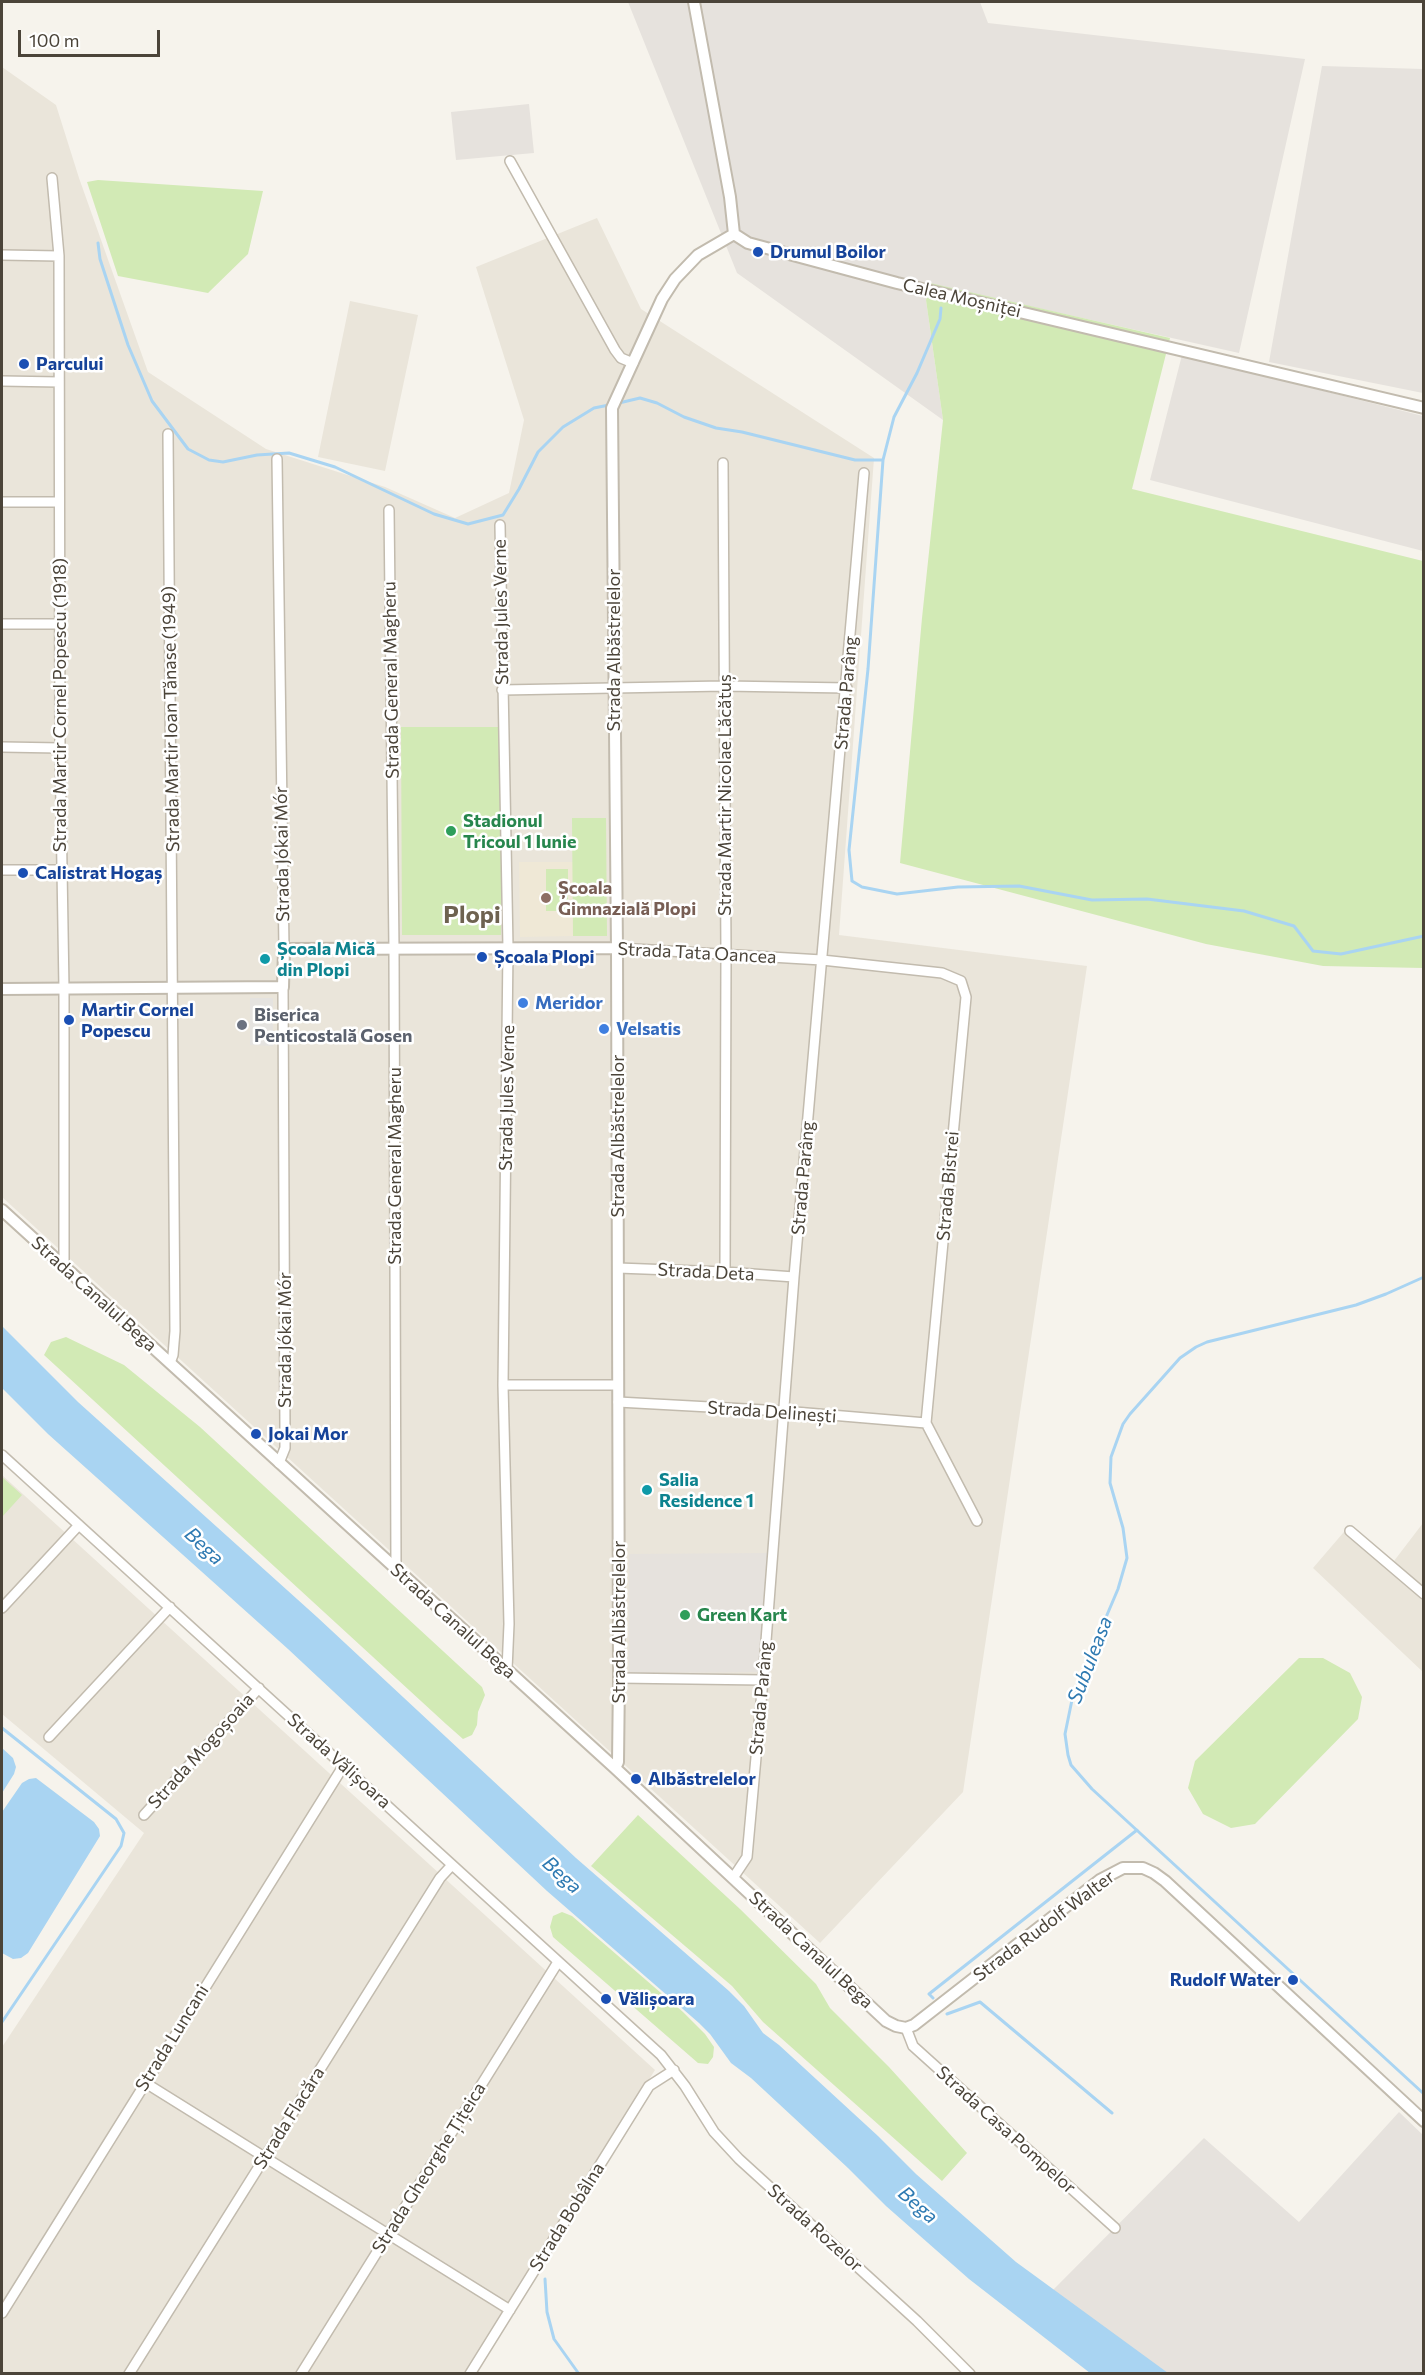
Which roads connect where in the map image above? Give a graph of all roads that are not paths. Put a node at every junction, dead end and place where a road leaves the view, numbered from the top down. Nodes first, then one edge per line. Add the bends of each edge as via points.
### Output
1 (694, 2) edge
2 (510, 161) dead end
3 (52, 178) dead end
4 (734, 234) junction
5 (2, 255) edge
6 (59, 256) junction
7 (633, 363) junction
8 (2, 381) edge
9 (59, 382) junction
10 (1424, 408) edge
11 (168, 434) dead end
12 (277, 459) dead end
13 (723, 462) dead end
14 (864, 473) dead end
15 (2, 502) edge
16 (58, 502) junction
17 (389, 510) dead end
18 (500, 525) dead end
19 (2, 624) edge
20 (60, 624) junction
21 (724, 686) junction
22 (614, 688) junction
23 (847, 688) junction
24 (502, 690) junction
25 (2, 747) edge
26 (60, 748) junction
27 (2, 870) edge
28 (60, 870) junction
29 (508, 948) junction
30 (617, 948) junction
31 (284, 949) junction
32 (394, 949) junction
33 (726, 954) junction
34 (822, 960) junction
35 (283, 987) junction
36 (173, 988) junction
37 (2, 989) edge
38 (64, 989) junction
39 (2, 1210) edge
40 (64, 1268) junction
41 (618, 1268) junction
42 (725, 1272) junction
43 (794, 1277) junction
44 (170, 1363) junction
45 (503, 1385) junction
46 (618, 1385) junction
47 (618, 1402) junction
48 (783, 1412) junction
49 (926, 1423) junction
50 (2, 1455) edge
51 (279, 1463) junction
52 (977, 1521) dead end
53 (79, 1525) junction
54 (1350, 1531) dead end
55 (396, 1570) junction
56 (1424, 1594) edge
57 (170, 1607) junction
58 (2, 1608) edge
59 (507, 1670) junction
60 (619, 1678) junction
61 (763, 1680) junction
62 (259, 1688) junction
63 (49, 1737) dead end
64 (344, 1765) junction
65 (615, 1768) junction
66 (144, 1815) dead end
67 (452, 1864) junction
68 (733, 1878) junction
69 (558, 1962) junction
70 (906, 2028) junction
71 (674, 2070) junction
72 (144, 2082) junction
73 (1424, 2121) edge
74 (264, 2157) junction
75 (1115, 2228) dead end
76 (388, 2234) junction
77 (510, 2310) junction
78 (2, 2313) edge
79 (129, 2373) edge
80 (301, 2373) edge
81 (470, 2373) edge
82 (970, 2373) edge

1 - 4 street
2 - 7 street via 615,350
3 - 6 street, Strada Martir Cornel Popescu (1918)
4 - 7 street, Strada Albăstrelelor via 698,255 675,279
4 - 10 street, Calea Moșniței via 759,248 897,283
5 - 6 street
6 - 9 street, Strada Martir Cornel Popescu (1918)
7 - 22 street, Strada Albăstrelelor via 612,408
8 - 9 street
9 - 16 street, Strada Martir Cornel Popescu (1918)
11 - 36 street, Strada Martir Ioan Tănase (1949)
12 - 31 street, Strada Jókai Mór
13 - 21 street, Strada Martir Nicolae Lăcătuș
14 - 23 street, Strada Parâng
15 - 16 street
16 - 20 street, Strada Martir Cornel Popescu (1918)
17 - 32 street, Strada General Magheru
18 - 24 street, Strada Jules Verne
19 - 20 street
20 - 26 street, Strada Martir Cornel Popescu (1918)
21 - 22 street
21 - 23 street
21 - 33 street, Strada Martir Nicolae Lăcătuș
22 - 24 street
22 - 30 street, Strada Albăstrelelor
23 - 34 street, Strada Parâng
24 - 29 street, Strada Jules Verne
25 - 26 street
26 - 28 street, Strada Martir Cornel Popescu (1918)
27 - 28 street
28 - 38 street, Strada Martir Cornel Popescu (1918)
29 - 30 street, Strada Tata Oancea
29 - 32 street, Strada Tata Oancea
29 - 45 street, Strada Jules Verne
30 - 33 street, Strada Tata Oancea
30 - 41 street, Strada Albăstrelelor
31 - 32 street, Strada Tata Oancea
31 - 35 street, Strada Jókai Mór
32 - 55 street, Strada General Magheru
33 - 34 street, Strada Tata Oancea
33 - 42 street, Strada Martir Nicolae Lăcătuș
34 - 43 street, Strada Parâng
34 - 49 street, Strada Bistrei via 942,974 961,981 964,989
35 - 36 street
35 - 51 street, Strada Jókai Mór via 285,1448
36 - 38 street
36 - 44 street, Strada Martir Ioan Tănase (1949) via 175,1331
37 - 38 street
38 - 40 street, Strada Martir Cornel Popescu (1918)
39 - 40 street, Strada Canalul Bega
40 - 44 street, Strada Canalul Bega
41 - 42 street, Strada Deta
41 - 46 street, Strada Albăstrelelor
42 - 43 street, Strada Deta
43 - 48 street, Strada Parâng
44 - 51 street, Strada Canalul Bega
45 - 46 street
45 - 59 street, Strada Jules Verne
46 - 47 street, Strada Albăstrelelor
47 - 48 street, Strada Delinești
47 - 60 street, Strada Albăstrelelor
48 - 49 street, Strada Delinești
48 - 61 street, Strada Parâng
49 - 52 street
50 - 53 street, Strada Vălișoara
51 - 55 street, Strada Canalul Bega
53 - 57 street, Strada Vălișoara
53 - 58 street
54 - 56 street
55 - 59 street, Strada Canalul Bega
57 - 62 street, Strada Vălișoara
57 - 63 street
59 - 65 street, Strada Canalul Bega
60 - 61 street
60 - 65 street, Strada Albăstrelelor
61 - 68 street, Strada Parâng via 747,1857
62 - 64 street, Strada Vălișoara
62 - 66 street, Strada Mogoșoaia
64 - 67 street, Strada Vălișoara
64 - 72 street, Strada Luncani
65 - 68 street, Strada Canalul Bega
67 - 69 street, Strada Vălișoara
67 - 74 street, Strada Flacăra
68 - 70 street, Strada Canalul Bega via 886,2020
69 - 71 street, Strada Vălișoara
69 - 76 street, Strada Gheorghe Țițeica
70 - 73 street, Strada Rudolf Walter via 922,2020 1101,1880 1123,1868 1143,1869 1165,1881
70 - 75 street, Strada Casa Pompelor via 913,2046
71 - 77 street, Strada Bobâlna via 649,2086
71 - 82 street, Strada Rozelor via 714,2132 739,2159
72 - 74 street
72 - 78 street, Strada Luncani
74 - 76 street
74 - 79 street, Strada Flacăra
76 - 77 street
76 - 80 street, Strada Gheorghe Țițeica
77 - 81 street, Strada Bobâlna

